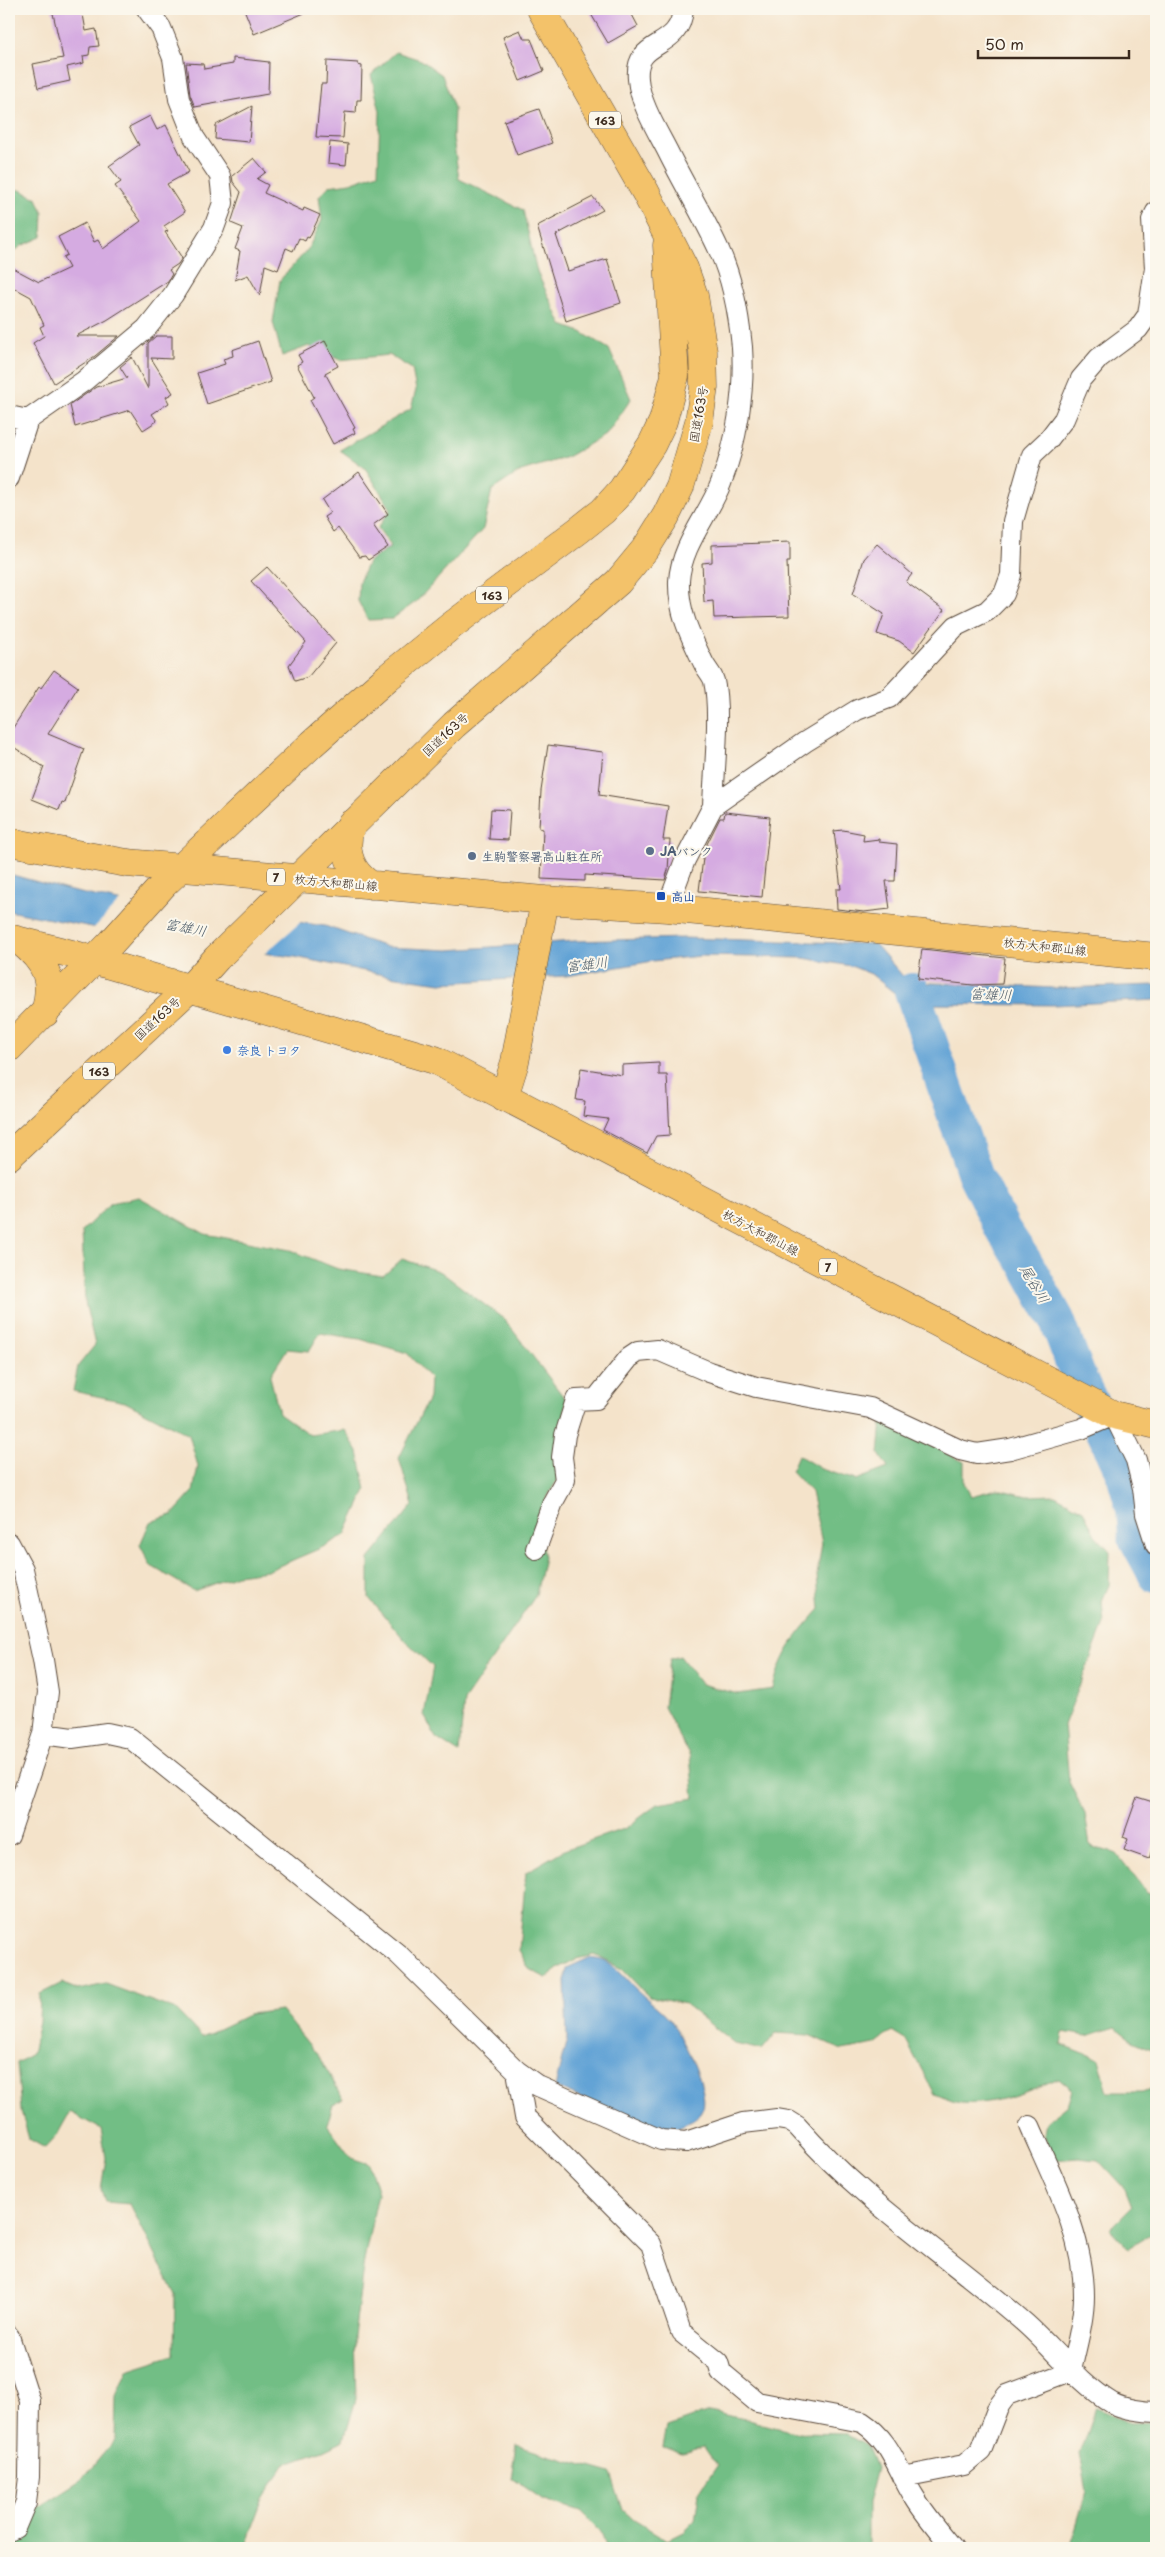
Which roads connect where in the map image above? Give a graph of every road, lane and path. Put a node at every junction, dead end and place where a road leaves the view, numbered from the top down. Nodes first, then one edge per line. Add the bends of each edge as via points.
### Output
1 (147, 9) edge
2 (541, 9) edge
3 (682, 9) edge
4 (1156, 212) edge
5 (666, 234) junction
6 (18, 418) edge
7 (9, 478) edge
8 (713, 806) junction
9 (351, 824) junction
10 (9, 842) edge
11 (173, 876) junction
12 (298, 879) junction
13 (371, 885) junction
14 (545, 900) junction
15 (667, 908) junction
16 (15, 940) edge
17 (103, 951) junction
18 (1156, 957) edge
19 (190, 988) junction
20 (45, 1013) junction
21 (9, 1048) edge
22 (504, 1097) junction
23 (9, 1156) edge
24 (1114, 1416) junction
25 (1156, 1425) edge
26 (9, 1544) edge
27 (1156, 1544) edge
28 (536, 1549) dead end
29 (43, 1734) junction
30 (9, 1835) edge
31 (516, 2071) junction
32 (1030, 2126) dead end
33 (9, 2336) edge
34 (1071, 2371) junction
35 (1156, 2412) edge
36 (903, 2476) junction
37 (9, 2531) edge
38 (952, 2548) edge

1 - 6 street via 161,28 173,58 179,99 194,137 220,176 223,203 209,237 173,295 146,328 84,381
2 - 5 main road, 国道163号 / 163 via 632,166
3 - 8 street via 682,22 675,32 664,43 648,48 639,61 638,79 662,139 720,252 742,347 739,413 732,448 721,483 682,558 679,582 682,618 713,679 716,703
4 - 8 street via 1152,220 1155,268 1148,315 1138,328 1099,358 1081,379 1064,419 1032,455 1013,521 1011,575 1004,594 987,610 956,626 889,698 857,710
5 - 9 main road, 国道163号 / 163 via 694,296 703,352 704,387 690,454 680,487 666,516 646,548 618,582 454,725
5 - 11 main road, 国道163号 / 163 via 675,376 663,421 622,490 580,530 388,677
6 - 7 street
8 - 15 street via 685,860
9 - 12 main road, 国道163号 / 163
9 - 13 main road via 346,843 348,858 360,877
10 - 11 main road, 枚方大和郡山線 / 7
11 - 12 main road, 枚方大和郡山線 / 7
11 - 17 main road, 国道163号 / 163
12 - 13 main road, 枚方大和郡山線 / 7
12 - 19 main road, 国道163号 / 163
13 - 14 main road, 枚方大和郡山線 / 7
14 - 15 main road, 枚方大和郡山線 / 7
14 - 22 main road via 515,1062
15 - 18 main road, 枚方大和郡山線 / 7
16 - 17 main road, 枚方大和郡山線 / 7
16 - 20 main road via 41,961 47,973 50,986
17 - 19 main road, 枚方大和郡山線 / 7
17 - 20 main road, 国道163号 / 163
19 - 22 main road, 枚方大和郡山線 / 7 via 435,1060
19 - 23 main road, 国道163号 / 163
20 - 21 main road, 国道163号 / 163
22 - 24 main road, 枚方大和郡山線 / 7
24 - 25 main road, 枚方大和郡山線 / 7
24 - 27 street via 1136,1460 1146,1514
24 - 28 street via 1072,1432 977,1454 960,1450 870,1408 756,1387 709,1372 658,1350 638,1352 629,1358 596,1399 576,1400 565,1435 562,1457 565,1480 553,1502
26 - 29 street via 23,1569 43,1660 48,1692
29 - 30 street
29 - 31 street via 72,1738 107,1733 130,1738 399,1955
31 - 34 street via 538,2086 661,2140 686,2142 743,2123 790,2121 851,2183 1026,2324
31 - 36 street via 525,2117 651,2244 681,2332 718,2362 722,2372 758,2402 862,2422 885,2440
32 - 34 street via 1066,2209 1082,2266 1084,2296
33 - 37 street via 30,2401 26,2502 15,2528
34 - 35 street via 1114,2404
34 - 36 street via 1007,2395 998,2407 981,2451 964,2465
36 - 38 street via 915,2499

